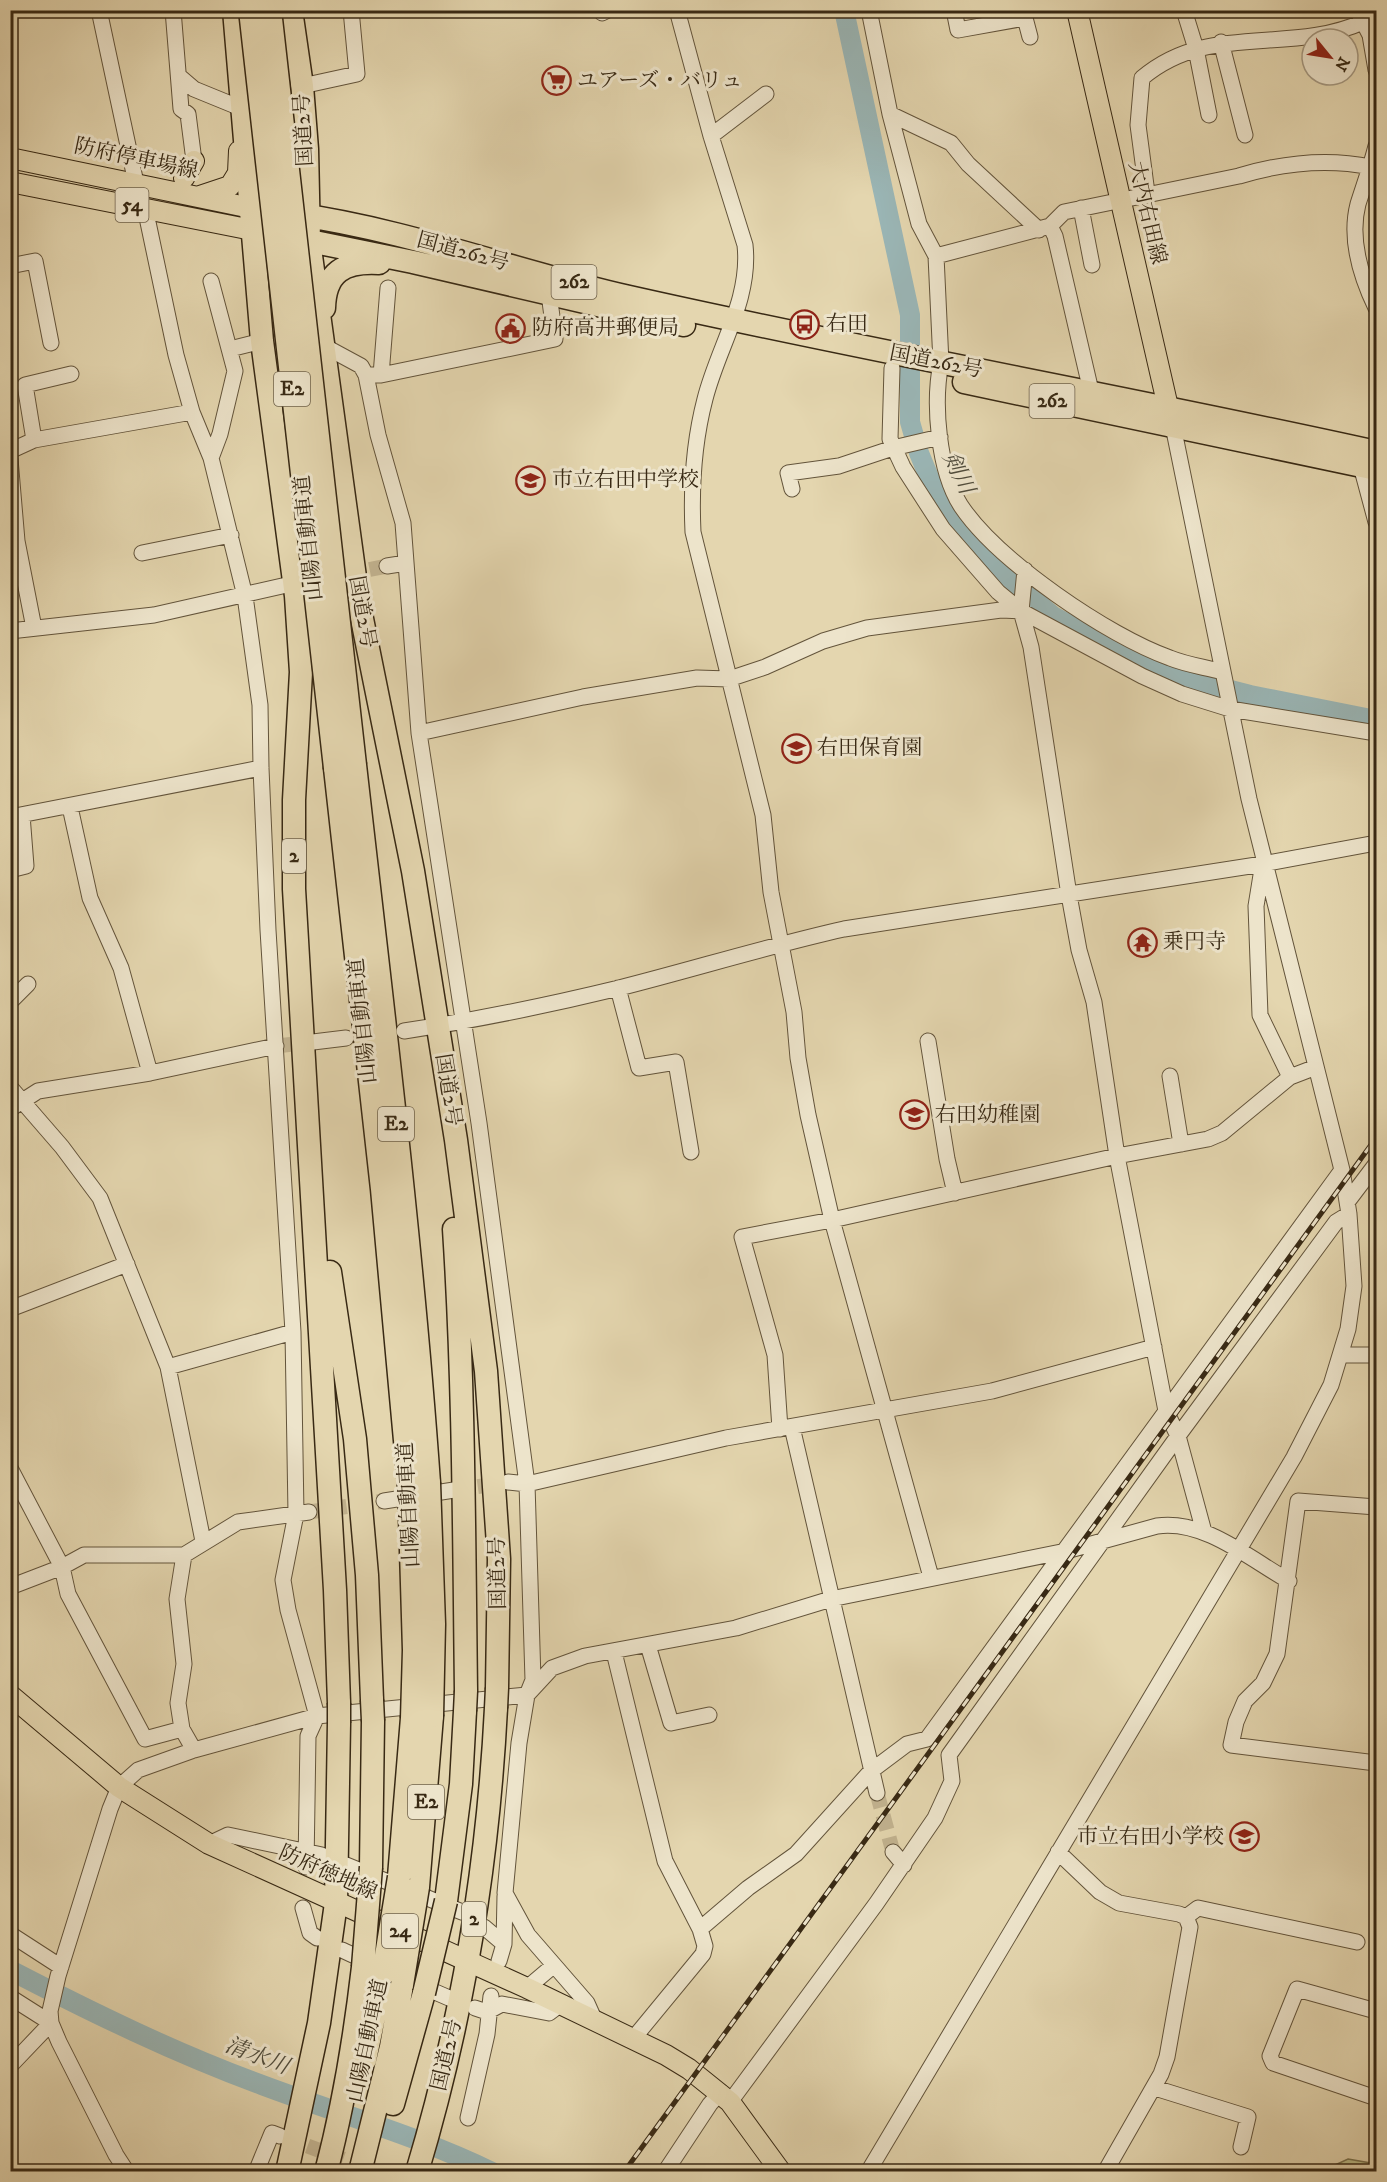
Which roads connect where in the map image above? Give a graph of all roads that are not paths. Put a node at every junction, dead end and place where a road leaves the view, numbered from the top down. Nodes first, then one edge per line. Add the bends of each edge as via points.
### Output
1 (99, 10) edge
2 (173, 10) edge
3 (234, 10) edge
4 (250, 10) edge
5 (270, 10) edge
6 (291, 10) edge
7 (351, 10) edge
8 (677, 10) edge
9 (869, 10) edge
10 (954, 10) edge
11 (1077, 10) edge
12 (1184, 10) edge
13 (1361, 16) edge
14 (1030, 37) dead end
15 (1221, 42) junction
16 (1196, 49) junction
17 (1377, 70) edge
18 (180, 77) junction
19 (302, 86) junction
20 (766, 94) dead end
21 (890, 114) junction
22 (1209, 115) dead end
23 (244, 117) junction
24 (1245, 135) dead end
25 (711, 136) junction
26 (1377, 146) edge
27 (10, 158) edge
28 (194, 161) joint
29 (1371, 167) junction
30 (10, 182) edge
31 (136, 183) junction
32 (188, 189) junction
33 (1148, 193) junction
34 (1119, 199) junction
35 (145, 208) junction
36 (1081, 208) junction
37 (307, 216) junction
38 (252, 219) junction
39 (339, 222) junction
40 (1044, 228) junction
41 (310, 242) junction
42 (936, 256) junction
43 (413, 262) junction
44 (10, 266) edge
45 (1092, 266) dead end
46 (211, 281) dead end
47 (388, 288) dead end
48 (549, 294) junction
49 (1377, 308) edge
50 (731, 327) junction
51 (324, 338) junction
52 (262, 341) junction
53 (51, 343) dead end
54 (230, 349) junction
55 (895, 364) junction
56 (936, 369) junction
57 (71, 374) dead end
58 (374, 375) junction
59 (1091, 391) junction
60 (192, 412) junction
61 (1171, 416) junction
62 (273, 426) junction
63 (940, 437) junction
64 (34, 440) junction
65 (893, 448) junction
66 (10, 451) edge
67 (211, 458) junction
68 (10, 459) edge
69 (1371, 462) edge
70 (792, 489) dead end
71 (1377, 522) edge
72 (231, 536) junction
73 (142, 553) dead end
74 (405, 562) junction
75 (387, 566) tunnel mouth
76 (1025, 573) junction
77 (291, 584) dead end
78 (245, 596) junction
79 (1022, 606) junction
80 (34, 628) junction
81 (10, 631) edge
82 (1223, 674) junction
83 (729, 679) junction
84 (1230, 705) junction
85 (419, 733) junction
86 (1377, 733) edge
87 (345, 766) junction
88 (261, 768) junction
89 (70, 807) junction
90 (16, 816) edge
91 (1377, 843) edge
92 (1263, 864) junction
93 (10, 870) edge
94 (1069, 895) junction
95 (780, 943) junction
96 (28, 984) dead end
97 (618, 988) junction
98 (10, 1002) edge
99 (462, 1022) junction
100 (437, 1026) junction
101 (404, 1030) dead end
102 (346, 1038) dead end
103 (928, 1041) dead end
104 (313, 1042) tunnel mouth
105 (276, 1046) junction
106 (442, 1060) junction
107 (1316, 1068) junction
108 (150, 1073) junction
109 (1170, 1076) dead end
110 (1290, 1077) junction
111 (10, 1087) edge
112 (16, 1104) edge
113 (308, 1122) junction
114 (1181, 1144) junction
115 (692, 1152) dead end
116 (1117, 1156) junction
117 (1377, 1164) edge
118 (1342, 1170) junction
119 (1377, 1182) edge
120 (1360, 1185) junction
121 (955, 1192) junction
122 (1349, 1207) junction
123 (832, 1220) junction
124 (127, 1264) junction
125 (10, 1309) edge
126 (293, 1332) junction
127 (1154, 1347) junction
128 (1341, 1355) junction
129 (1377, 1355) edge
130 (168, 1367) junction
131 (1166, 1411) junction
132 (884, 1412) junction
133 (786, 1428) junction
134 (1178, 1436) junction
135 (10, 1468) edge
136 (508, 1482) tunnel mouth
137 (527, 1484) junction
138 (454, 1490) tunnel mouth
139 (384, 1501) tunnel mouth
140 (1377, 1507) edge
141 (302, 1513) junction
142 (1204, 1532) junction
143 (203, 1541) junction
144 (1101, 1543) junction
145 (1066, 1551) junction
146 (1237, 1551) junction
147 (184, 1555) junction
148 (62, 1567) junction
149 (931, 1577) junction
150 (1288, 1581) junction
151 (10, 1587) edge
152 (831, 1599) junction
153 (648, 1645) junction
154 (614, 1652) junction
155 (10, 1695) edge
156 (527, 1695) junction
157 (709, 1715) dead end
158 (317, 1716) junction
159 (182, 1729) junction
160 (194, 1750) junction
161 (1377, 1763) edge
162 (871, 1771) junction
163 (119, 1787) junction
164 (878, 1793) tunnel mouth
165 (209, 1844) junction
166 (307, 1849) junction
167 (893, 1852) tunnel mouth
168 (1058, 1852) junction
169 (322, 1854) dead end
170 (346, 1865) dead end
171 (904, 1865) junction
172 (306, 1867) dead end
173 (506, 1893) junction
174 (336, 1904) junction
175 (454, 1906) junction
176 (303, 1908) dead end
177 (1186, 1917) junction
178 (484, 1927) dead end
179 (700, 1929) junction
180 (10, 1934) edge
181 (317, 1938) dead end
182 (1357, 1942) dead end
183 (504, 1944) junction
184 (342, 1950) dead end
185 (468, 1961) junction
186 (499, 1961) dead end
187 (553, 1966) junction
188 (59, 1971) junction
189 (383, 1975) junction
190 (527, 1988) junction
191 (10, 1996) edge
192 (491, 1996) dead end
193 (449, 1998) dead end
194 (561, 2004) junction
195 (481, 2010) junction
196 (1377, 2011) edge
197 (50, 2017) junction
198 (595, 2021) junction
199 (633, 2039) junction
200 (10, 2066) edge
201 (1155, 2088) junction
202 (725, 2097) junction
203 (1377, 2098) edge
204 (384, 2109) junction
205 (468, 2118) dead end
206 (342, 2129) junction
207 (280, 2136) dead end
208 (374, 2142) junction
209 (1241, 2147) dead end
210 (419, 2165) edge
211 (127, 2172) edge
212 (256, 2172) edge
213 (287, 2172) edge
214 (326, 2172) edge
215 (335, 2172) edge
216 (360, 2172) edge
217 (371, 2172) edge
218 (665, 2172) edge
219 (781, 2172) edge
220 (868, 2172) edge
221 (1105, 2172) edge

1 - 31 street
2 - 18 street
3 - 23 highway, 2
4 - 87 highway, 山陽自動車道 / E2, bridge
5 - 87 highway, 山陽自動車道 / E2, bridge
6 - 19 highway, 国道2号 / 2
7 - 19 street via 357,74
8 - 25 street
9 - 21 street
10 - 14 street via 958,30 1025,18
11 - 34 main road, 大内右田線
12 - 16 street
13 - 15 street via 1322,34 1280,41
13 - 17 street
15 - 16 street
15 - 24 street
16 - 22 street
16 - 33 street via 1161,62 1142,78 1138,125
18 - 23 street
18 - 28 street via 181,109 188,114
19 - 37 highway, 国道2号 / 2
20 - 25 street
21 - 40 street via 951,143 968,164
21 - 42 street via 919,224
23 - 32 main road via 238,173 230,186
23 - 38 highway, 2
25 - 50 street via 745,245 746,279
26 - 29 street
27 - 31 main road, 防府停車場線 / 54
28 - 32 main road
29 - 33 street via 1345,162 1266,168
29 - 49 street via 1358,206 1356,231 1364,282
30 - 35 main road, 54
31 - 32 main road, 防府停車場線 / 54
32 - 38 main road, 防府停車場線 / 54
33 - 34 street
34 - 36 street
34 - 61 main road, 大内右田線
35 - 38 main road, 54
35 - 60 street
36 - 40 street via 1064,212
36 - 45 street
37 - 38 highway, 国道262号 / 262
37 - 39 highway, 国道262号 / 262
37 - 41 highway, 国道2号 / 2
38 - 41 highway, 国道262号 / 262
38 - 52 highway, 2
39 - 41 highway
39 - 50 highway, 国道262号 / 262 via 448,247
40 - 42 street
40 - 59 street via 1055,236
41 - 43 highway, 国道262号 / 262
41 - 51 highway, 国道2号 / 2
41 - 62 highway via 290,280 278,335
42 - 56 street
43 - 48 highway, 国道262号 / 262
43 - 51 highway via 346,265 334,274 324,297
44 - 53 street via 35,261
46 - 54 street
47 - 58 street
48 - 50 highway, 国道262号 / 262
48 - 58 street via 555,339
50 - 55 highway, 国道262号 / 262
50 - 83 street via 704,400 692,502 693,532
51 - 58 street
51 - 100 highway, 国道2号 / 2 via 358,599 413,871
52 - 54 street
52 - 62 highway, 2
54 - 67 street via 235,370
55 - 56 highway, 国道262号 / 262
55 - 65 street via 889,413
56 - 59 highway, 国道262号 / 262
56 - 61 highway, 国道262号 / 262
56 - 63 street
57 - 64 street via 25,385
58 - 74 street via 378,435 403,524
59 - 61 highway, 国道262号 / 262
60 - 64 street
60 - 67 street
61 - 69 highway, 国道262号 / 262
61 - 82 street
62 - 113 highway, 2 via 296,597 301,672 294,889
63 - 65 street
63 - 76 street via 960,505
64 - 66 street
65 - 70 street via 839,466 789,473
65 - 79 street via 943,529 998,592
67 - 72 street
68 - 80 street via 17,541
69 - 71 street
72 - 73 street
72 - 78 street
74 - 75 street
74 - 85 street
76 - 79 street
76 - 82 street via 1112,632 1171,659
77 - 78 street
78 - 80 street via 154,615
78 - 88 street via 261,705
79 - 83 street via 867,628 823,641
79 - 84 street via 1142,676 1182,694
79 - 94 street
80 - 81 street
82 - 84 street
83 - 85 street via 697,678 583,697
83 - 95 street via 763,815
84 - 86 street
84 - 92 street
85 - 99 street
87 - 189 highway, 山陽自動車道 / E2, bridge via 404,1198 420,1354 414,1638 422,1717 408,1882
88 - 89 street
88 - 105 street
89 - 90 street
89 - 108 street via 90,898 121,968
90 - 93 street via 26,866
91 - 92 street
92 - 94 street
92 - 107 street
92 - 110 street via 1256,906 1260,1015
94 - 95 street via 844,928
94 - 116 street via 1094,1002
95 - 97 street
95 - 123 street via 808,1115
96 - 98 street
97 - 99 street
97 - 115 street via 639,1068 676,1062
99 - 100 street
99 - 137 street via 509,1332
100 - 101 street
100 - 106 highway, 国道2号 / 2
102 - 104 street
103 - 121 street
105 - 108 street
105 - 126 street
106 - 175 highway via 440,1093 461,1335 466,1508 466,1701
106 - 185 highway, 国道2号 / 2 via 467,1217 493,1444 499,1558 497,1698 489,1810
107 - 110 street
107 - 118 street
108 - 112 street via 38,1091
109 - 114 street
110 - 114 street via 1222,1133
111 - 112 street
112 - 124 street via 100,1198
113 - 174 highway, 2 via 335,1579 339,1713
113 - 189 highway, bridge via 355,1439 367,1575 373,1710 371,1867
114 - 116 street
116 - 121 street
116 - 127 street
117 - 120 street
118 - 122 street
118 - 131 street
119 - 120 street
120 - 122 street
121 - 123 street
122 - 128 street via 1354,1286
122 - 134 street
123 - 132 street
123 - 133 street via 742,1237 775,1355
124 - 125 street
124 - 130 street
126 - 130 street
126 - 141 street
127 - 131 street
127 - 132 street via 992,1391
128 - 129 street
128 - 146 street via 1317,1416
130 - 143 street
131 - 134 street
131 - 145 street
132 - 133 street
132 - 149 street
133 - 137 street
133 - 152 street
134 - 142 street
134 - 144 street
135 - 148 street
136 - 137 street
137 - 156 street via 534,1656 533,1680
138 - 139 street
140 - 150 street via 1299,1501
141 - 143 street via 238,1522
141 - 158 street via 283,1580
142 - 144 street via 1171,1524
142 - 146 street
143 - 147 street
144 - 145 street
144 - 171 street via 949,1755 952,1781 935,1818
145 - 149 street
145 - 162 street via 927,1739 907,1744
146 - 150 street
146 - 168 street
147 - 148 street via 84,1555
147 - 159 street via 177,1599 184,1664 178,1703
148 - 151 street
148 - 159 street via 68,1594 145,1739
149 - 152 street
150 - 161 street via 1277,1654 1263,1683 1245,1701 1231,1745
152 - 153 street via 736,1628
152 - 162 street
153 - 154 street
153 - 157 street via 671,1723
154 - 156 street via 585,1656 552,1668
154 - 179 street via 665,1861
155 - 163 main road, 防府徳地線 / 24
156 - 158 street
156 - 173 street
158 - 160 street
158 - 166 street via 308,1736
159 - 160 street
160 - 163 street via 138,1770
162 - 164 street
162 - 179 street via 796,1854
163 - 165 main road, 防府徳地線 / 24
163 - 188 street
165 - 166 street via 228,1835
165 - 174 main road, 防府徳地線 / 24
166 - 169 street
166 - 172 street
167 - 171 street
168 - 177 street via 1100,1892 1119,1903
168 - 220 street
170 - 175 street
171 - 202 street
173 - 183 street
173 - 187 street via 528,1935
174 - 185 main road, 防府徳地線 / 24
174 - 213 highway, 2 via 308,2082
175 - 204 highway, bridge
176 - 181 street via 310,1933
177 - 182 street via 1198,1908
177 - 201 street via 1190,1927 1167,2057
178 - 183 street
179 - 199 street via 703,1954
180 - 188 street
183 - 186 street
184 - 193 street
185 - 190 main road, 防府徳地線 / 24
185 - 210 highway, 国道2号 / 2
187 - 190 street
187 - 198 street via 587,2003
188 - 197 street
189 - 204 highway, 山陽自動車道 / E2
189 - 206 highway, 山陽自動車道 / E2
190 - 194 main road, 防府徳地線 / 24
191 - 197 street
192 - 195 street
194 - 195 street via 549,2013 502,2004
194 - 198 main road, 防府徳地線 / 24
195 - 205 street via 487,2034
196 - 203 street via 1297,1989 1270,2056 1273,2063
197 - 200 street
197 - 211 street
198 - 199 main road, 防府徳地線 / 24
199 - 202 main road, 防府徳地線 / 24 via 689,2069
201 - 209 street via 1248,2117
201 - 221 street
202 - 218 street
202 - 219 main road, 防府徳地線 / 24
204 - 208 highway, 山陽自動車道 / E2
206 - 214 highway
206 - 215 highway, 山陽自動車道
207 - 212 street via 272,2133
208 - 216 highway, 山陽自動車道 / E2
208 - 217 highway

